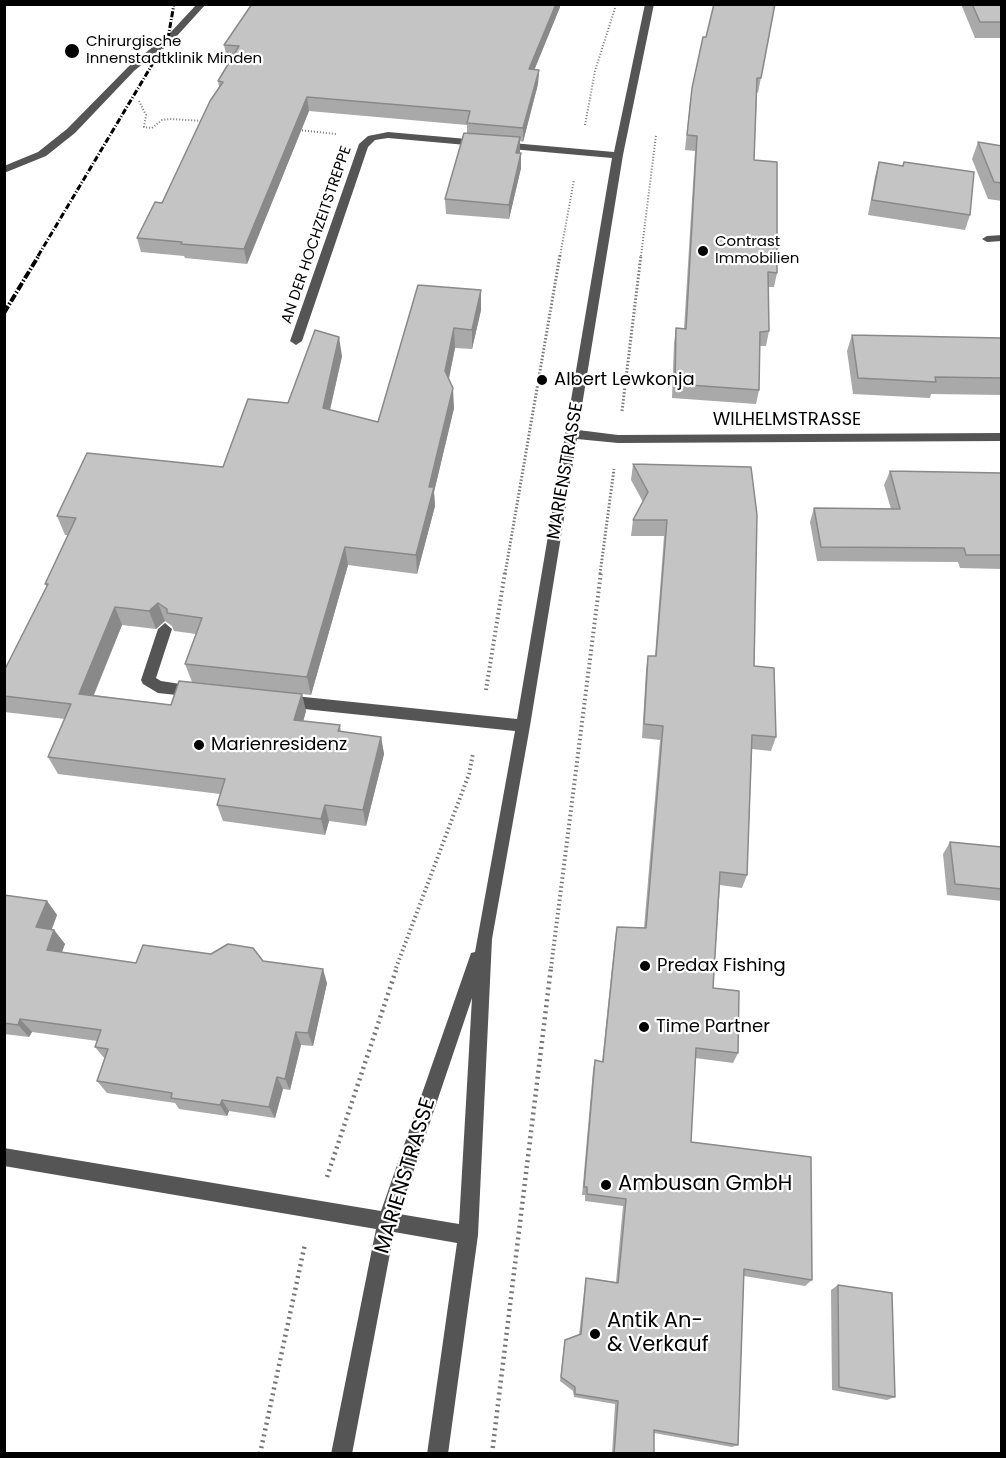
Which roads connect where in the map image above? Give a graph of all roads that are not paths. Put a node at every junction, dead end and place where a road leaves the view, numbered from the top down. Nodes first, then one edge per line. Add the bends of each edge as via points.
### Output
1 (202, 4) edge
2 (650, 4) edge
3 (618, 155) junction
4 (4, 170) edge
5 (1002, 238) edge
6 (987, 239) dead end
7 (296, 341) dead end
8 (573, 434) junction
9 (1002, 437) edge
10 (165, 629) edge
11 (209, 693) edge
12 (268, 700) edge
13 (523, 726) junction
14 (484, 939) junction
15 (4, 1157) edge
16 (387, 1221) junction
17 (468, 1235) junction
18 (341, 1454) edge
19 (437, 1454) edge

1 - 4 street via 173,35 130,69 71,132 42,154
2 - 3 street, MARIENSTRASSE
3 - 7 street, AN DER HOCHZEITSTREPPE via 388,135 372,138 363,146
3 - 8 street, MARIENSTRASSE
5 - 6 street
8 - 9 street, WILHELMSTRASSE via 618,439
8 - 13 street, MARIENSTRASSE
10 - 11 street via 148,680 158,687
12 - 13 street
13 - 14 street, MARIENSTRASSE
14 - 16 street, MARIENSTRASSE
14 - 17 street, MARIENSTRASSE
15 - 16 street
16 - 17 street
16 - 18 street, MARIENSTRASSE
17 - 19 street, MARIENSTRASSE

